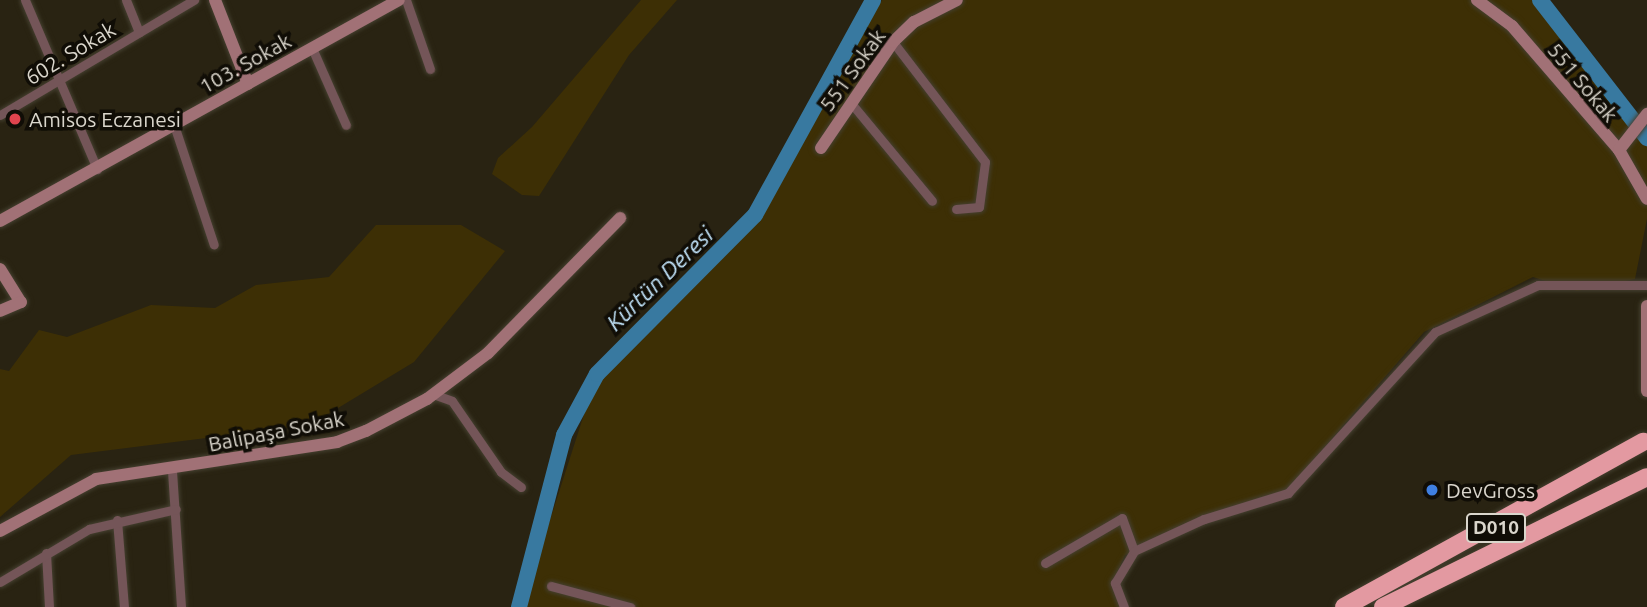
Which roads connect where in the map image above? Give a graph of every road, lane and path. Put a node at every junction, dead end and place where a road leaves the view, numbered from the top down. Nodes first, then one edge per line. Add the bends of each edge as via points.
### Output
1 (25, 0) edge
2 (126, 0) edge
3 (194, 0) edge
4 (215, 0) edge
5 (399, 0) edge
6 (405, 0) edge
7 (957, 0) edge
8 (1477, 0) edge
9 (139, 32) junction
10 (893, 42) junction
11 (312, 47) junction
12 (430, 69) dead end
13 (60, 81) junction
14 (248, 84) junction
15 (851, 103) junction
16 (1647, 114) edge
17 (0, 115) edge
18 (174, 125) junction
19 (346, 125) dead end
20 (821, 148) dead end
21 (1619, 150) junction
22 (97, 169) junction
23 (1647, 199) edge
24 (932, 201) dead end
25 (956, 209) dead end
26 (620, 218) dead end
27 (0, 221) edge
28 (214, 245) dead end
29 (0, 269) edge
30 (1647, 285) edge
31 (1647, 306) edge
32 (0, 312) edge
33 (1647, 391) edge
34 (433, 394) junction
35 (1645, 441) edge
36 (1647, 462) edge
37 (172, 471) junction
38 (1647, 477) edge
39 (521, 487) dead end
40 (176, 509) junction
41 (117, 520) junction
42 (0, 531) edge
43 (1134, 551) junction
44 (46, 553) junction
45 (1045, 563) dead end
46 (0, 582) edge
47 (551, 586) dead end
48 (49, 607) edge
49 (124, 607) edge
50 (181, 607) edge
51 (630, 607) edge
52 (1124, 607) edge
53 (1344, 607) edge
54 (1383, 607) edge

1 - 13 street
2 - 9 street
3 - 9 street, 602. Sokak
4 - 14 street
5 - 11 street, 103. Sokak
6 - 12 street
7 - 10 street, 551 Sokak via 914,22
8 - 21 street, 551 Sokak via 1512,26
9 - 13 street, 602. Sokak
10 - 15 street, 551 Sokak
10 - 25 street via 985,162 979,207
11 - 14 street, 103. Sokak
11 - 19 street
13 - 17 street, 602. Sokak
13 - 22 street
14 - 18 street, 103. Sokak
15 - 20 street, 551 Sokak
15 - 24 street
16 - 21 street
18 - 22 street, 103. Sokak
18 - 28 street
21 - 23 street, 551 Sokak
22 - 27 street, 103. Sokak
26 - 34 street, Balipaşa Sokak via 514,328
29 - 32 street via 21,302
30 - 43 street via 1538,285 1461,317 1426,339 1288,493 1204,519
31 - 33 street
34 - 37 street, Balipaşa Sokak via 337,442
34 - 39 street via 452,401 501,471
35 - 36 highway, D010
35 - 53 highway, D010
37 - 40 street
37 - 42 street, Balipaşa Sokak via 84,483
38 - 54 highway, D010
40 - 41 street
40 - 50 street
41 - 44 street
41 - 49 street
43 - 45 street via 1122,518
43 - 52 street via 1115,583
44 - 46 street
44 - 48 street
47 - 51 street

